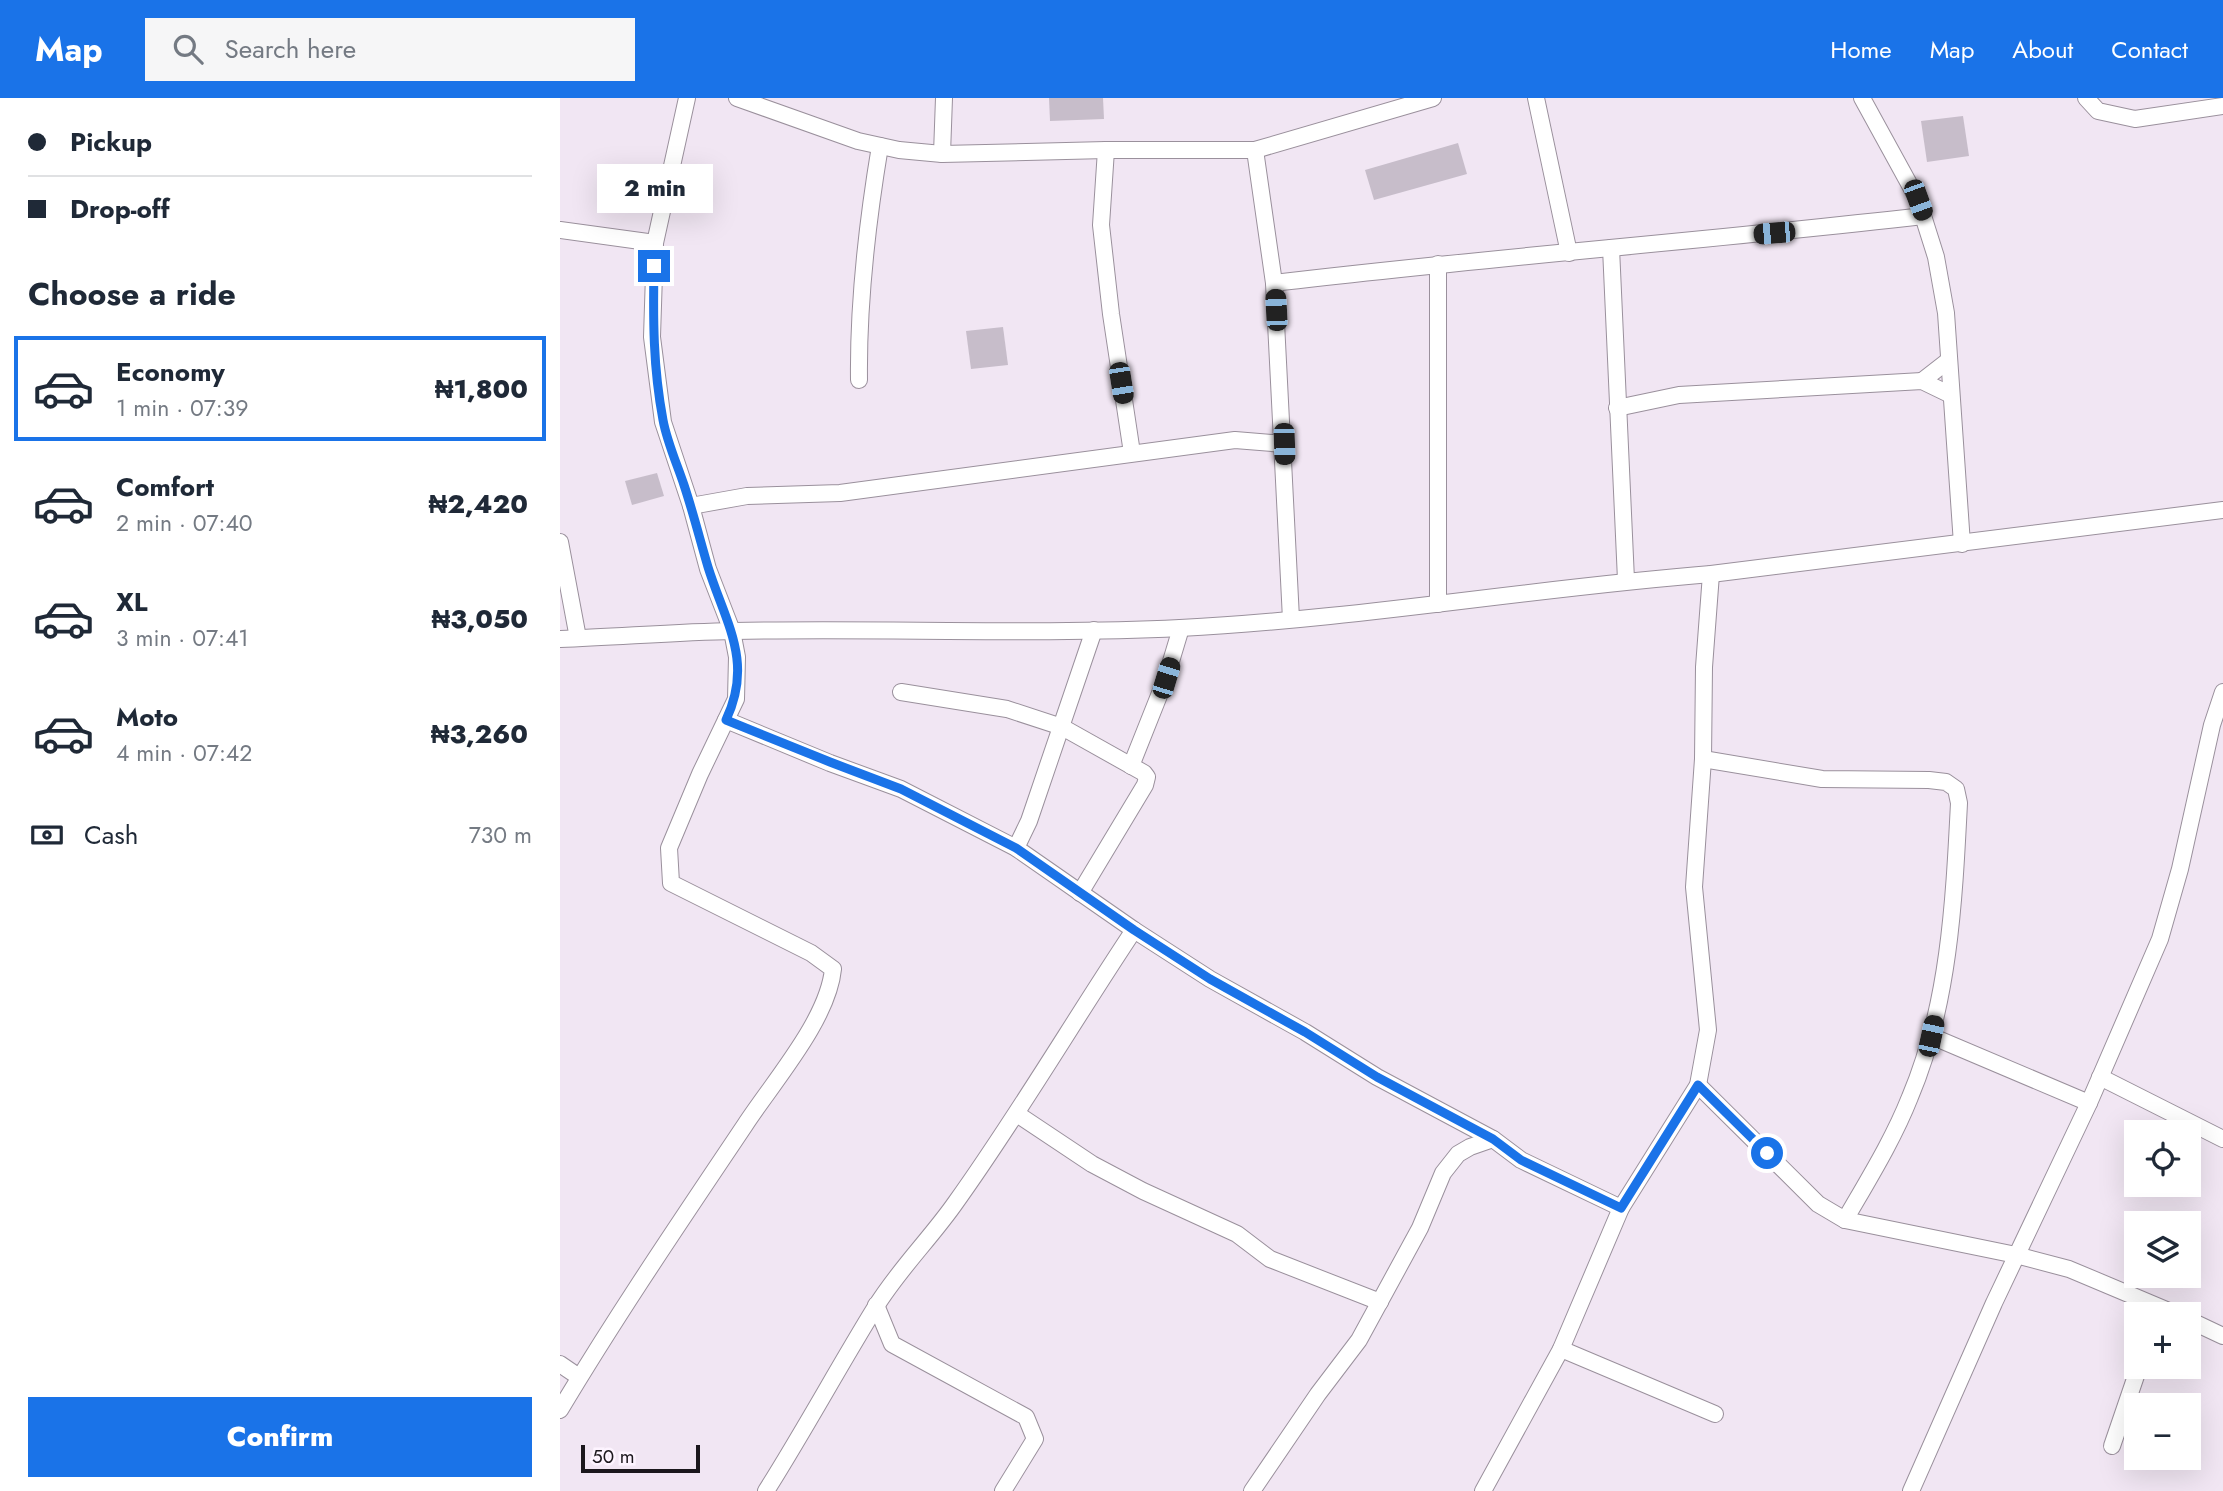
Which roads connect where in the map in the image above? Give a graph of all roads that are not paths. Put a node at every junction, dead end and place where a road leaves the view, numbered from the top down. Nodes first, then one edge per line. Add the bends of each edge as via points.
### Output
1 (687, 98) edge
2 (737, 98) edge
3 (944, 98) edge
4 (1433, 98) edge
5 (1536, 98) edge
6 (1862, 98) edge
7 (2086, 98) edge
8 (2223, 106) edge
9 (880, 146) junction
10 (1106, 150) junction
11 (1255, 150) junction
12 (942, 154) junction
13 (1923, 216) junction
14 (560, 230) edge
15 (655, 243) junction
16 (1611, 248) junction
17 (1569, 253) junction
18 (1438, 264) junction
19 (1274, 284) junction
20 (1949, 360) junction
21 (859, 380) dead end
22 (1922, 381) junction
23 (1951, 395) junction
24 (1617, 408) junction
25 (1284, 444) junction
26 (1132, 453) junction
27 (691, 506) junction
28 (2223, 510) edge
29 (560, 542) edge
30 (1962, 544) junction
31 (1711, 574) junction
32 (1626, 580) junction
33 (1438, 604) junction
34 (1291, 619) junction
35 (1181, 628) junction
36 (1094, 630) junction
37 (732, 631) junction
38 (578, 638) junction
39 (560, 639) edge
40 (901, 692) dead end
41 (2223, 692) edge
42 (726, 720) junction
43 (1062, 727) junction
44 (1703, 759) junction
45 (1131, 766) junction
46 (1016, 848) junction
47 (1080, 893) junction
48 (1134, 930) junction
49 (1931, 1036) junction
50 (2100, 1077) junction
51 (1698, 1085) junction
52 (2089, 1103) junction
53 (1017, 1114) junction
54 (1493, 1139) junction
55 (2223, 1139) edge
56 (1621, 1208) junction
57 (1845, 1220) junction
58 (2016, 1255) junction
59 (1380, 1302) junction
60 (2137, 1302) edge
61 (876, 1305) junction
62 (2201, 1325) edge
63 (2223, 1335) edge
64 (1561, 1349) junction
65 (560, 1364) edge
66 (579, 1377) junction
67 (2134, 1379) edge
68 (560, 1410) edge
69 (1715, 1414) dead end
70 (2112, 1446) dead end
71 (766, 1491) edge
72 (1003, 1491) edge
73 (1252, 1491) edge
74 (1483, 1491) edge
75 (1911, 1491) edge

1 - 15 street
2 - 9 street
3 - 12 street
4 - 11 street
5 - 17 street
6 - 13 street
7 - 8 street via 2098,111 2135,119
9 - 12 street
9 - 21 street via 867,222
10 - 11 street
10 - 12 street
10 - 26 street via 1101,225
11 - 19 street
13 - 16 street
13 - 20 street via 1936,257
14 - 15 street
15 - 27 street via 652,337 663,422
16 - 17 street
16 - 24 street
17 - 18 street
18 - 19 street
18 - 33 street
19 - 25 street
20 - 22 street
20 - 23 street
22 - 23 street
22 - 24 street via 1679,394
23 - 30 street
24 - 32 street
25 - 26 street via 1236,440
25 - 34 street
26 - 27 street via 840,493 747,496
27 - 37 street
28 - 30 street
29 - 38 street
30 - 31 street
31 - 32 street
31 - 44 street
32 - 33 street
33 - 34 street
34 - 35 street
35 - 36 street
35 - 45 street
36 - 37 street
36 - 43 street
37 - 38 street
37 - 42 street via 736,699
38 - 39 street
40 - 43 street via 1007,709
41 - 50 street via 2160,939
42 - 46 street via 901,789
42 - 66 street via 669,848 671,883 811,953 833,969 832,985 812,1028
43 - 45 street
43 - 46 street
44 - 49 street via 1822,779 1929,780 1956,789 1959,803 1949,949
44 - 51 street via 1694,887 1708,1030
45 - 47 street via 1147,777 1145,785
46 - 47 street
47 - 48 street
48 - 53 street
48 - 54 street via 1377,1077
49 - 52 street
49 - 57 street via 1911,1097
50 - 52 street
50 - 55 street
51 - 56 street
51 - 57 street via 1818,1204
52 - 58 street
53 - 59 street via 1092,1164 1237,1234 1270,1259
53 - 61 street via 955,1205
54 - 56 street via 1521,1160
54 - 59 street via 1458,1154 1443,1173
56 - 64 street
57 - 58 street
58 - 60 street via 2069,1269
58 - 75 street
59 - 73 street via 1359,1340
61 - 71 street
61 - 72 street via 892,1344 1027,1417 1035,1439
62 - 63 street
64 - 69 street
64 - 74 street
65 - 66 street
66 - 68 street
67 - 70 street

